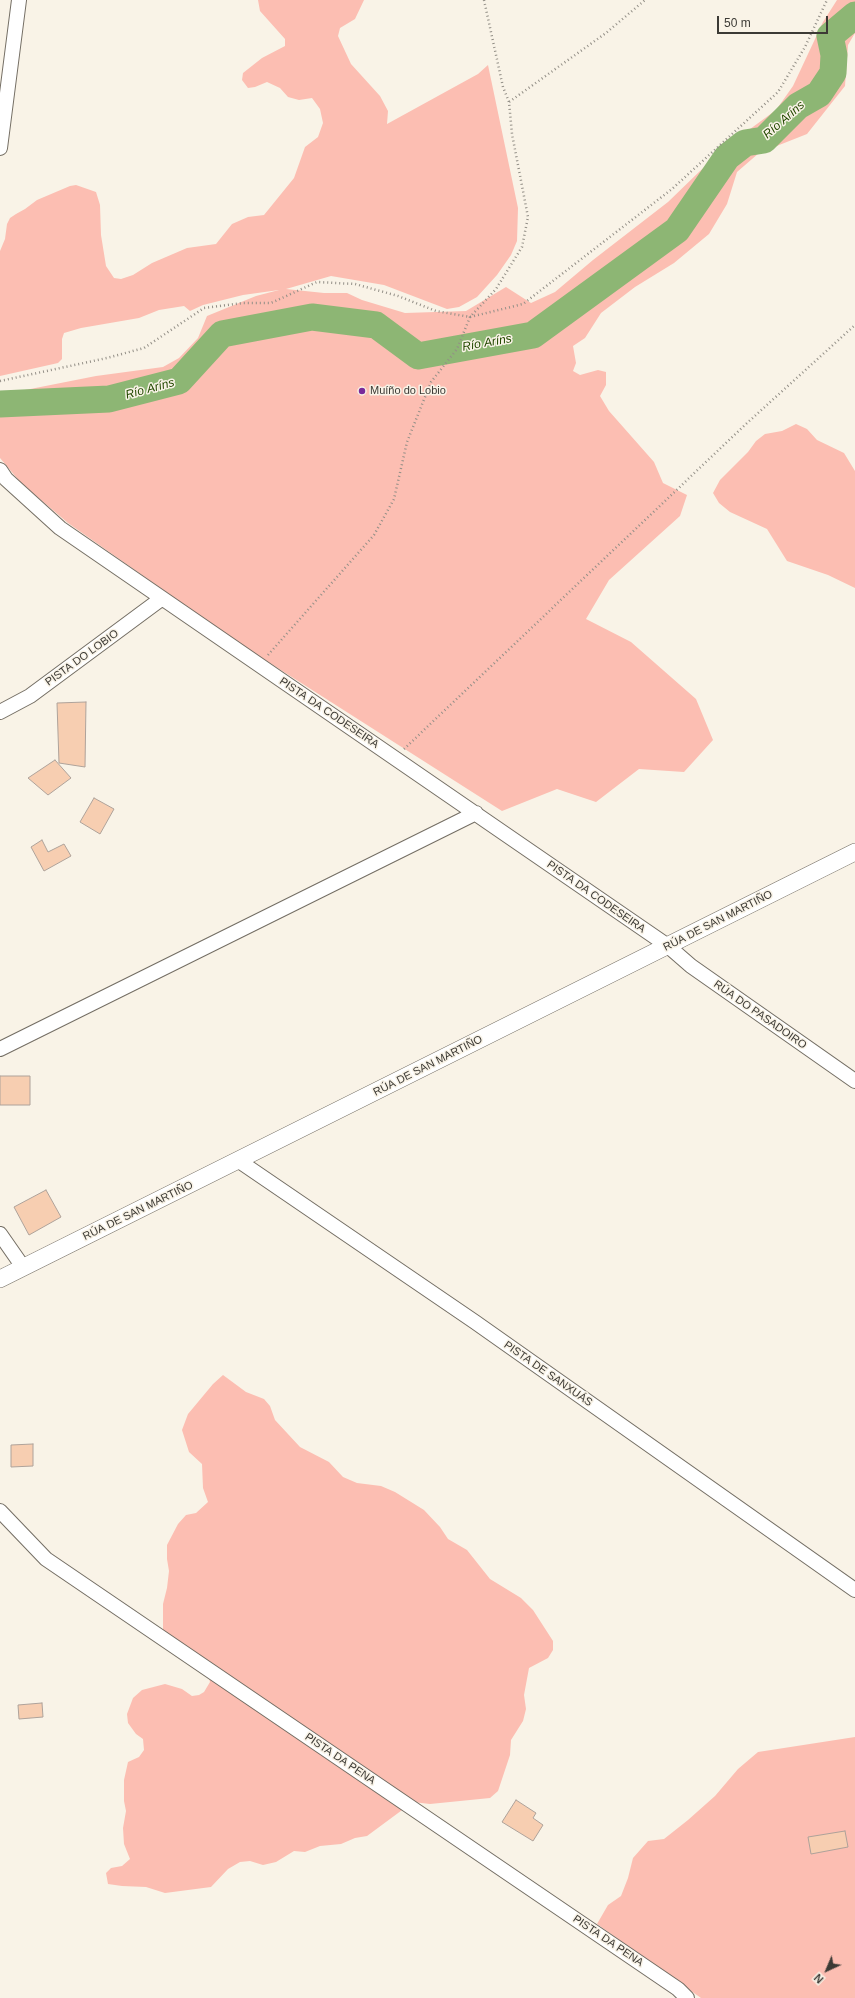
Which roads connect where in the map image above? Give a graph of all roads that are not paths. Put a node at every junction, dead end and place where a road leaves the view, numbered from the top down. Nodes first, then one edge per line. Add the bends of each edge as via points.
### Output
1 (19, 0) edge
2 (0, 148) edge
3 (0, 470) edge
4 (161, 599) junction
5 (0, 712) edge
6 (476, 813) junction
7 (855, 852) edge
8 (668, 946) junction
9 (0, 1049) edge
10 (855, 1081) edge
11 (239, 1161) junction
12 (0, 1234) edge
13 (23, 1267) junction
14 (0, 1279) edge
15 (0, 1511) edge
16 (855, 1590) edge
17 (687, 1998) edge

1 - 2 street
3 - 4 street, PISTA DA CODESEIRA via 6,479 60,528
4 - 5 street, PISTA DO LOBIO via 30,696
4 - 6 street, PISTA DA CODESEIRA
6 - 8 street, PISTA DA CODESEIRA
6 - 9 street
7 - 8 street, RÚA DE SAN MARTIÑO
8 - 10 street, RÚA DO PASADOIRO via 691,966
8 - 11 street, RÚA DE SAN MARTIÑO
11 - 13 street, RÚA DE SAN MARTIÑO
11 - 16 street, PISTA DE SANXUÁS via 481,1326
12 - 13 street
13 - 14 street, RÚA DE SAN MARTIÑO
15 - 17 street, PISTA DA PENA via 46,1559 678,1989

